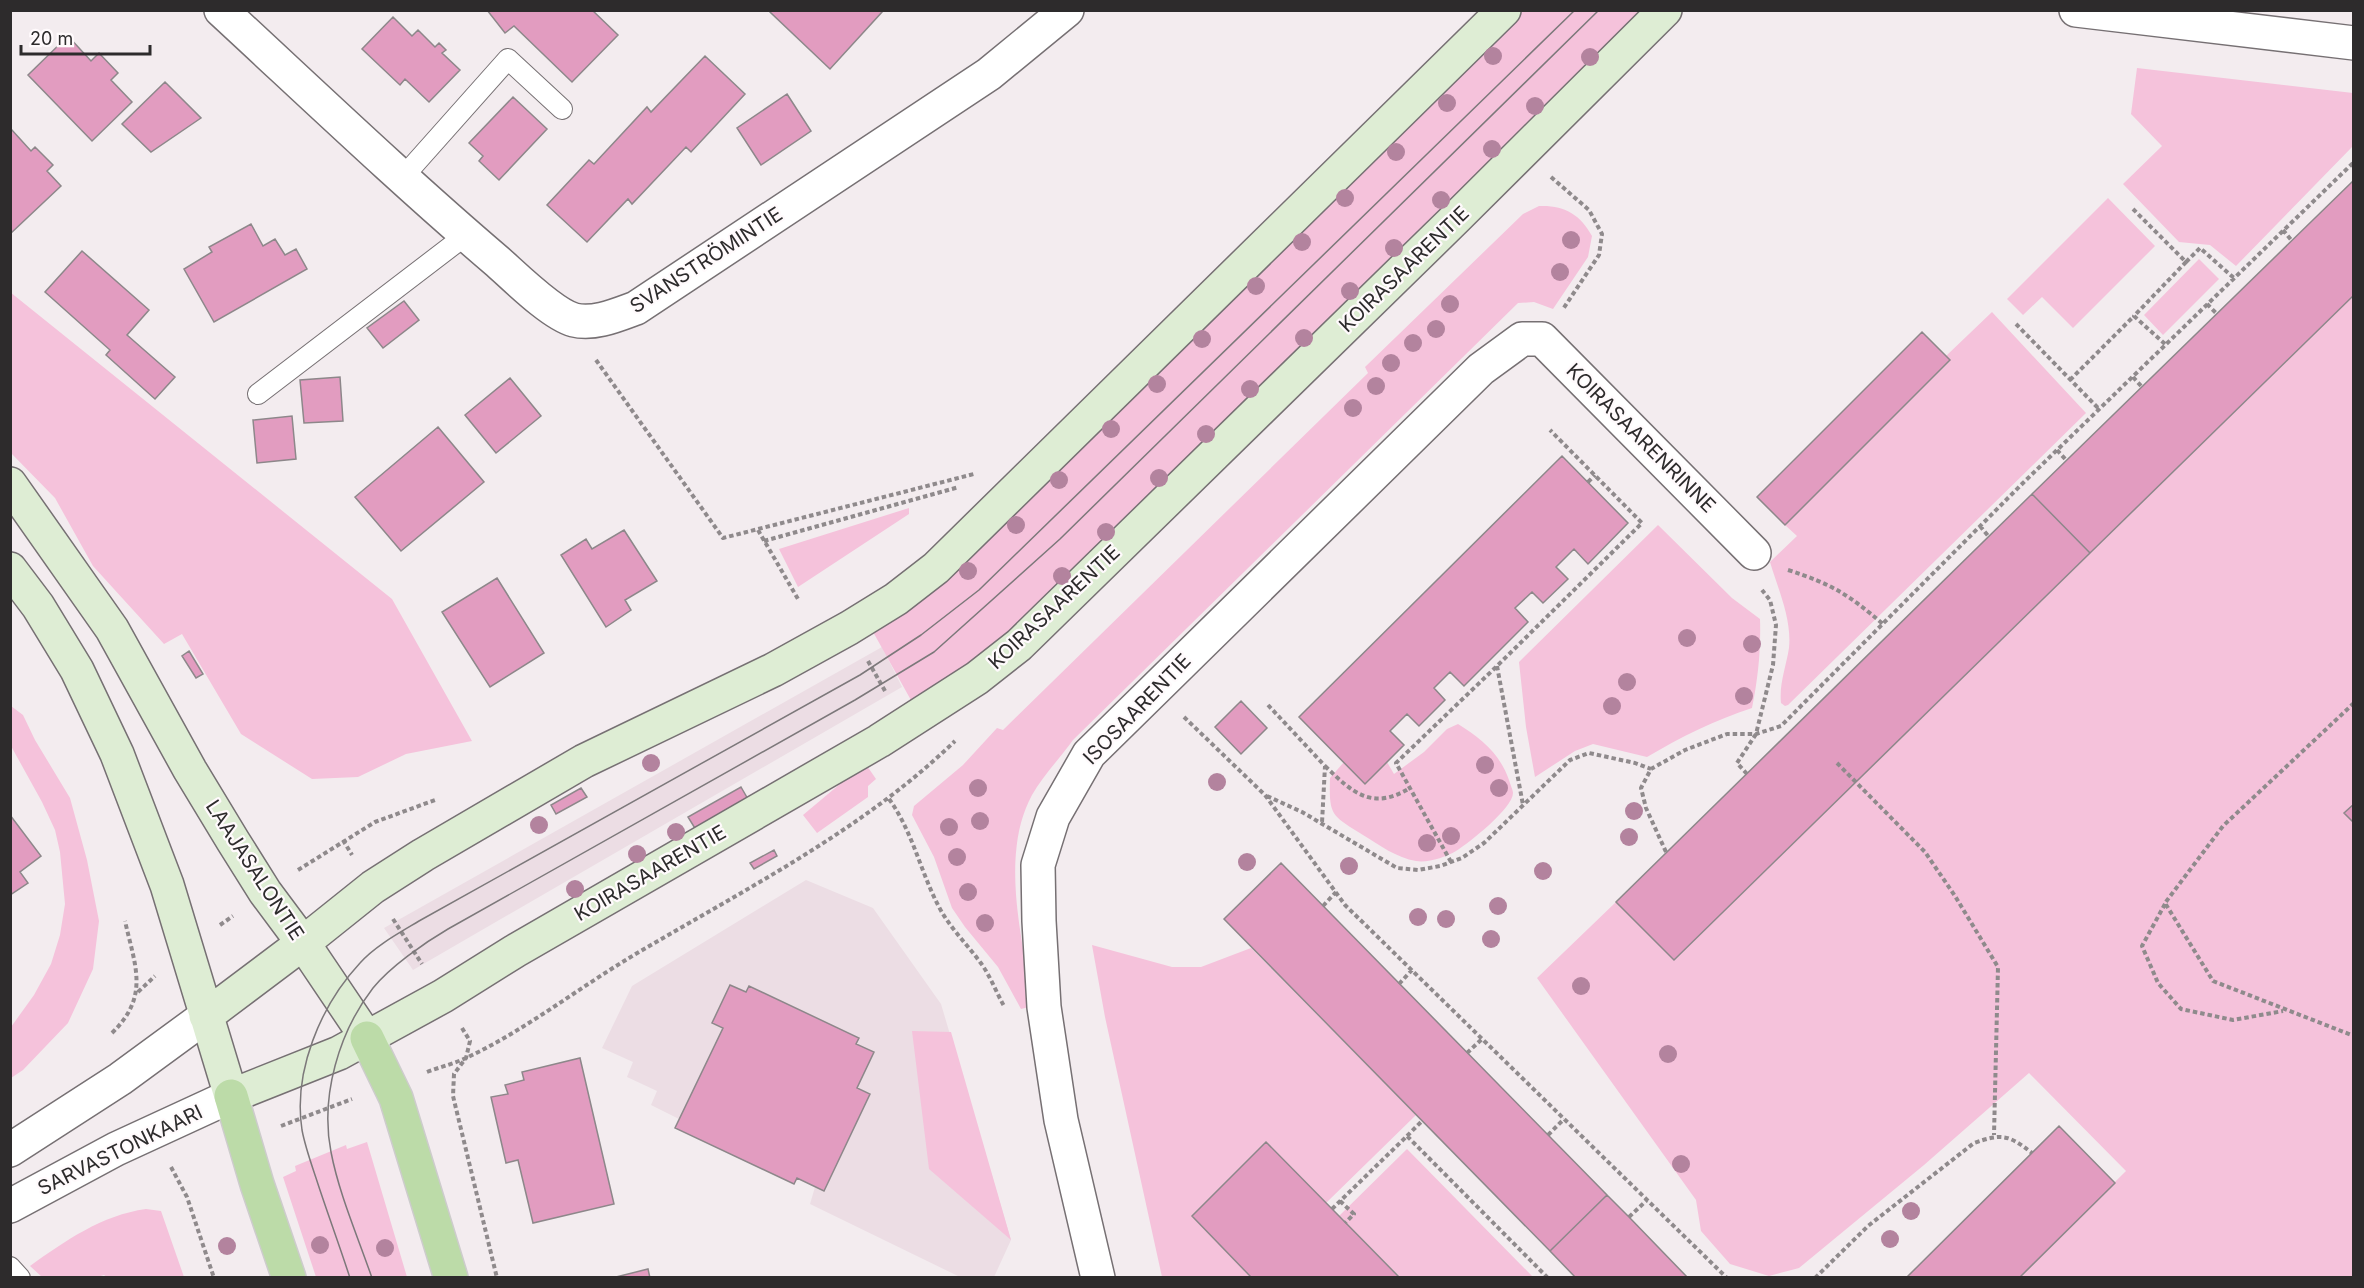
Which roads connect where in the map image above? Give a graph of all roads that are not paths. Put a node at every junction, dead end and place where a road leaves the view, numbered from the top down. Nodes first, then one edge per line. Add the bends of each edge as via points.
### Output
1 (221, 10) edge
2 (1067, 10) edge
3 (1504, 10) edge
4 (1665, 10) edge
5 (2076, 10) edge
6 (2354, 43) edge
7 (562, 109) dead end
8 (403, 177) junction
9 (466, 235) junction
10 (1522, 339) joint
11 (258, 394) dead end
12 (10, 484) edge
13 (1754, 559) road end
14 (10, 569) edge
15 (303, 943) junction
16 (206, 1016) junction
17 (367, 1038) junction
18 (231, 1096) junction
19 (10, 1150) edge
20 (10, 1206) edge
21 (10, 1267) edge
22 (20, 1278) edge
23 (289, 1278) edge
24 (451, 1278) edge
25 (1098, 1278) edge

1 - 8 street, SVANSTRÖMINTIE
2 - 9 street, SVANSTRÖMINTIE via 989,74 636,308 612,317 573,320 548,305
3 - 15 main road via 936,568 849,628 773,670 584,761 433,849 373,887
4 - 17 main road, KOIRASAARENTIE via 1019,645 977,678 903,725
5 - 6 street
7 - 8 lane via 508,59
8 - 9 street, SVANSTRÖMINTIE
9 - 11 lane
10 - 13 street, KOIRASAARENRINNE via 1542,339
10 - 25 street, ISOSAARENTIE via 1481,369 1111,731 1089,754 1053,817 1038,865 1044,1007 1060,1120
12 - 15 main road, LAAJASALONTIE via 112,629 233,841
14 - 16 main road via 77,670 117,754 167,885
15 - 16 main road
15 - 17 main road, LAAJASALONTIE
16 - 18 main road
16 - 19 street via 120,1079
17 - 18 main road, KOIRASAARENTIE
17 - 24 main road, LAAJASALONTIE via 391,1085
18 - 20 street, SARVASTONKAARI via 116,1149
18 - 23 main road
21 - 22 lane

